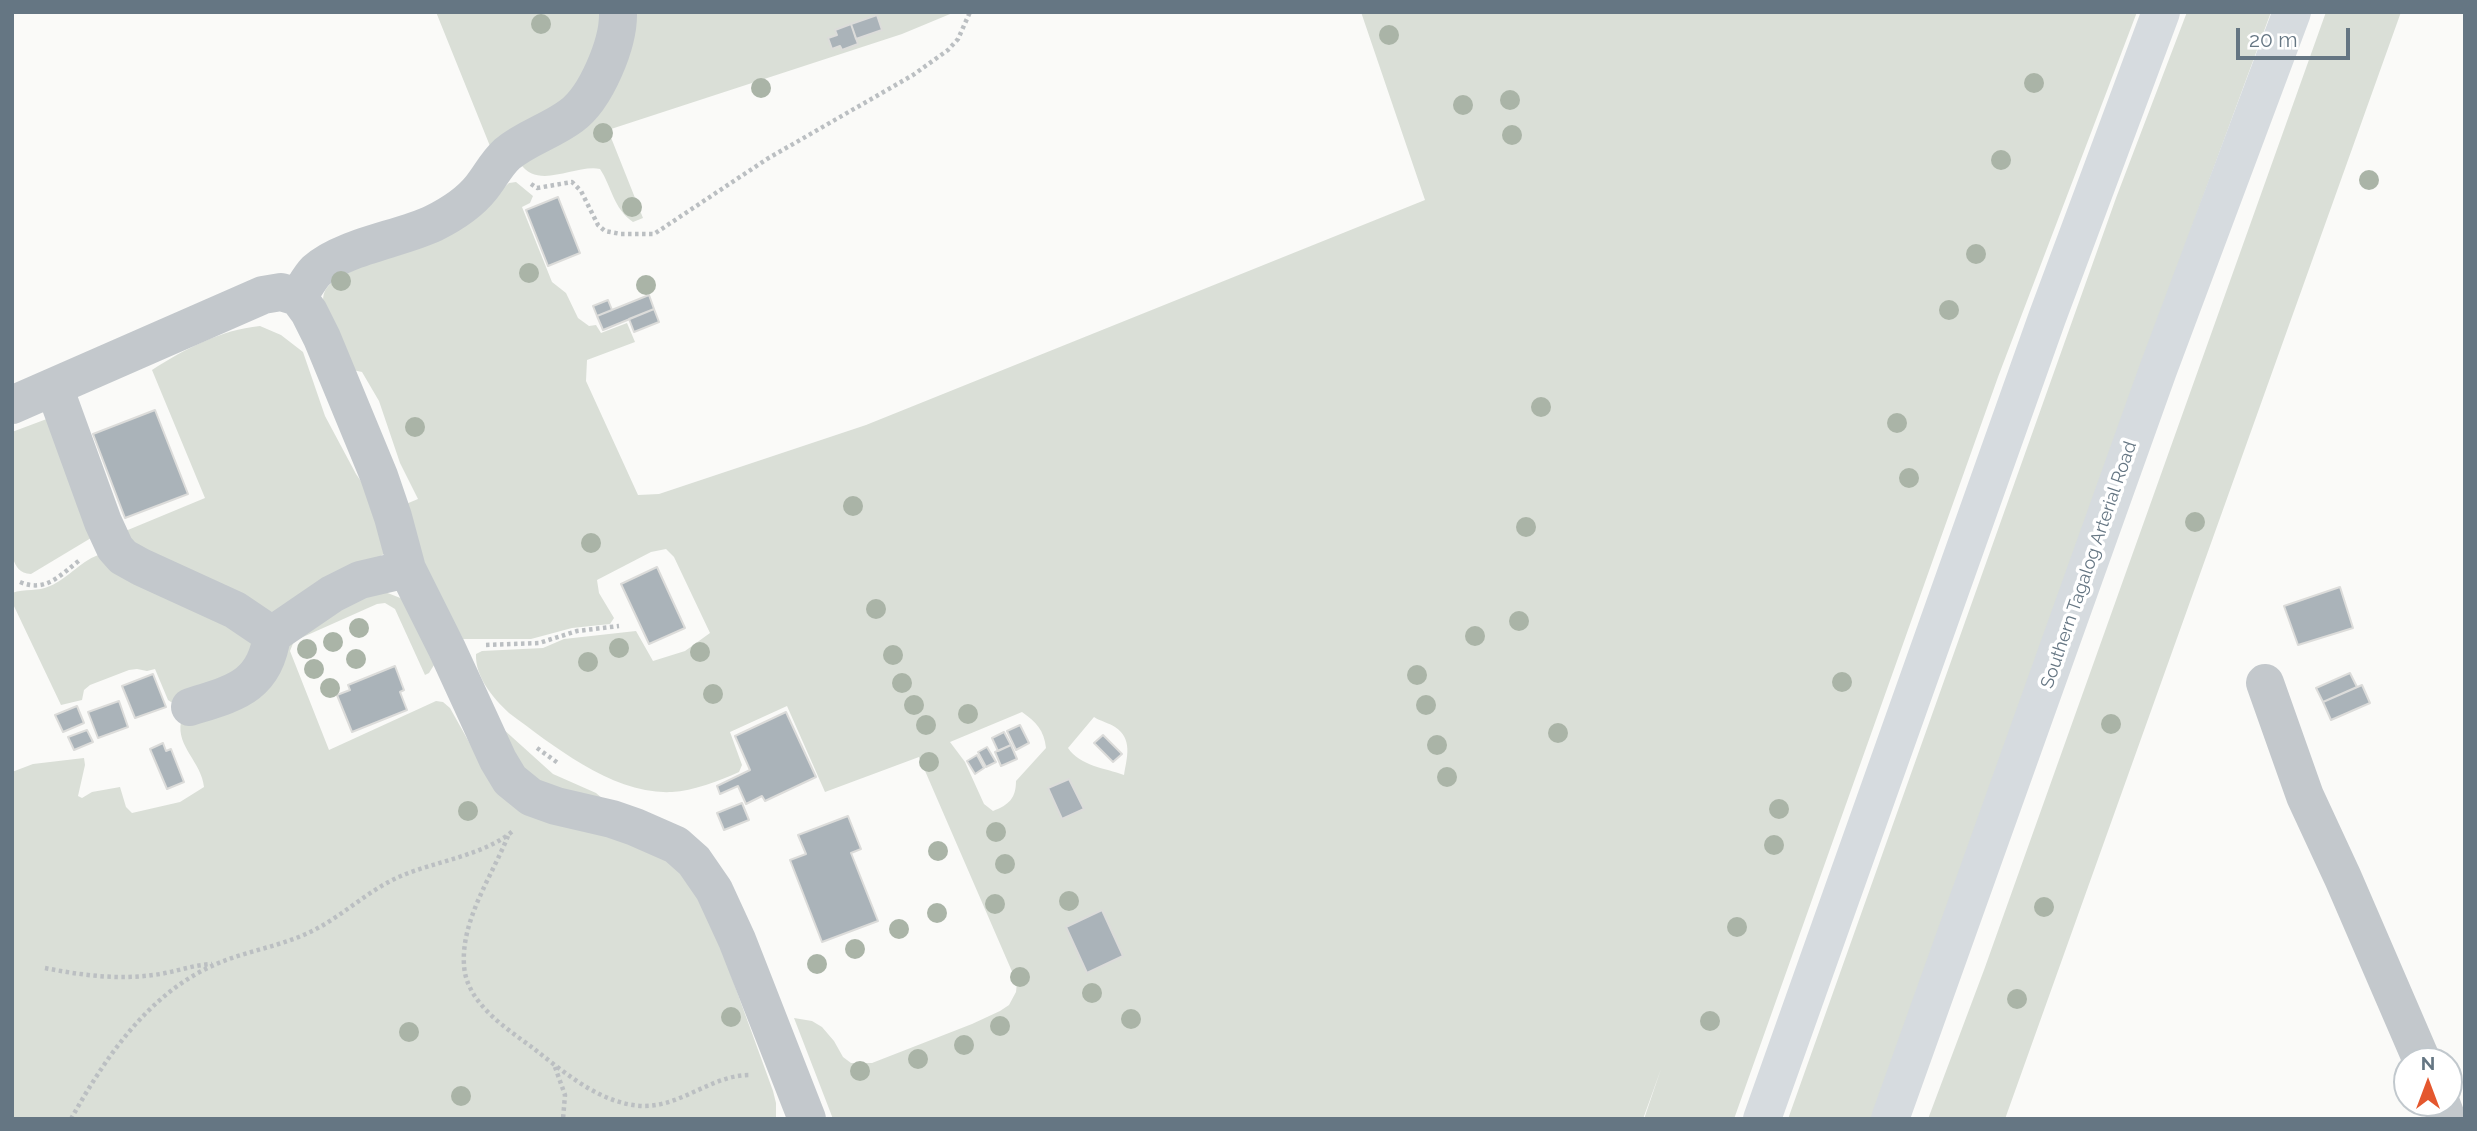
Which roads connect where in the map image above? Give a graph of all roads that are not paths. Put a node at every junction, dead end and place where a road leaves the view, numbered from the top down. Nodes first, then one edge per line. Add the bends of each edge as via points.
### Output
1 (618, 12) edge
2 (2161, 12) edge
3 (2292, 12) edge
4 (298, 297) junction
5 (54, 387) junction
6 (12, 405) edge
7 (407, 569) junction
8 (272, 635) junction
9 (2265, 683) dead end
10 (190, 706) dead end
11 (2417, 1047) edge
12 (807, 1119) edge
13 (1762, 1119) edge
14 (1890, 1119) edge

1 - 4 street via 612,51 582,106 516,147 456,211 408,234 330,261 316,271
2 - 13 highway via 2051,306
3 - 14 highway, Southern Tagalog Arterial Road via 2158,370
4 - 5 street via 281,292 263,295
4 - 7 street via 323,338 379,476
5 - 6 street
5 - 8 street via 111,540 123,557 236,610
7 - 8 street via 360,580
7 - 12 street via 510,780 542,802 612,819 676,845 694,861 714,890 737,940
8 - 10 street via 270,653 255,680 234,693
9 - 11 street via 2308,805

